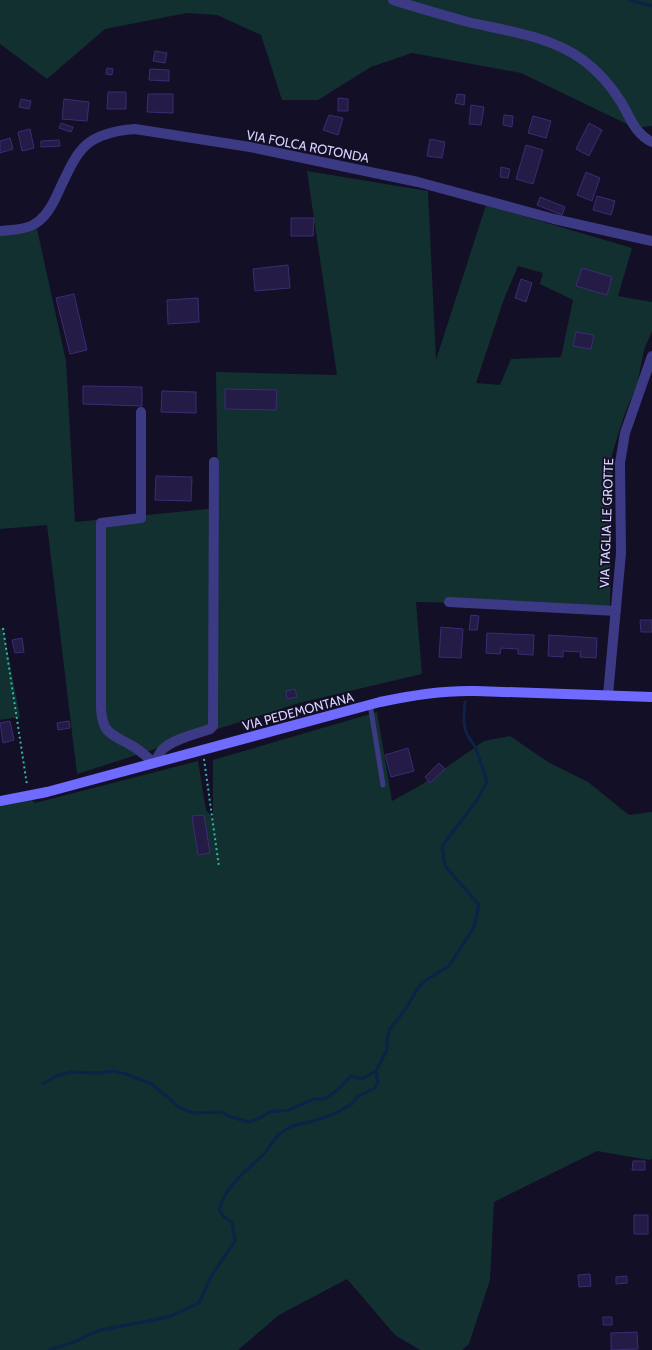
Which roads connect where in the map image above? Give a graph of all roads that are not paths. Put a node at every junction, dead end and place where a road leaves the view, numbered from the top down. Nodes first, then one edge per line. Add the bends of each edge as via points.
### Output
1 (393, 0) edge
2 (652, 142) edge
3 (0, 231) edge
4 (652, 241) edge
5 (652, 356) edge
6 (141, 412) dead end
7 (214, 462) dead end
8 (449, 602) dead end
9 (616, 611) junction
10 (608, 695) junction
11 (652, 697) edge
12 (370, 704) junction
13 (154, 763) junction
14 (383, 785) dead end
15 (0, 801) edge

1 - 2 street via 448,17 541,39 569,50 603,78 640,135
3 - 4 street, VIA FOLCA ROTONDA via 32,226 44,216 53,204 73,161 88,143 108,133 135,130 250,147 418,182 554,219
5 - 9 street, VIA TAGLIA LE GROTTE via 622,448 621,553
6 - 13 street via 141,518 101,524 101,708 104,725 109,734 138,750
7 - 13 street via 213,726 161,750
8 - 9 street
9 - 10 street, VIA TAGLIA LE GROTTE
10 - 11 street, VIA PEDEMONTANA
10 - 12 street, VIA PEDEMONTANA via 452,691 418,694
12 - 13 street, VIA PEDEMONTANA
12 - 14 lane
13 - 15 street, VIA PEDEMONTANA via 29,797

